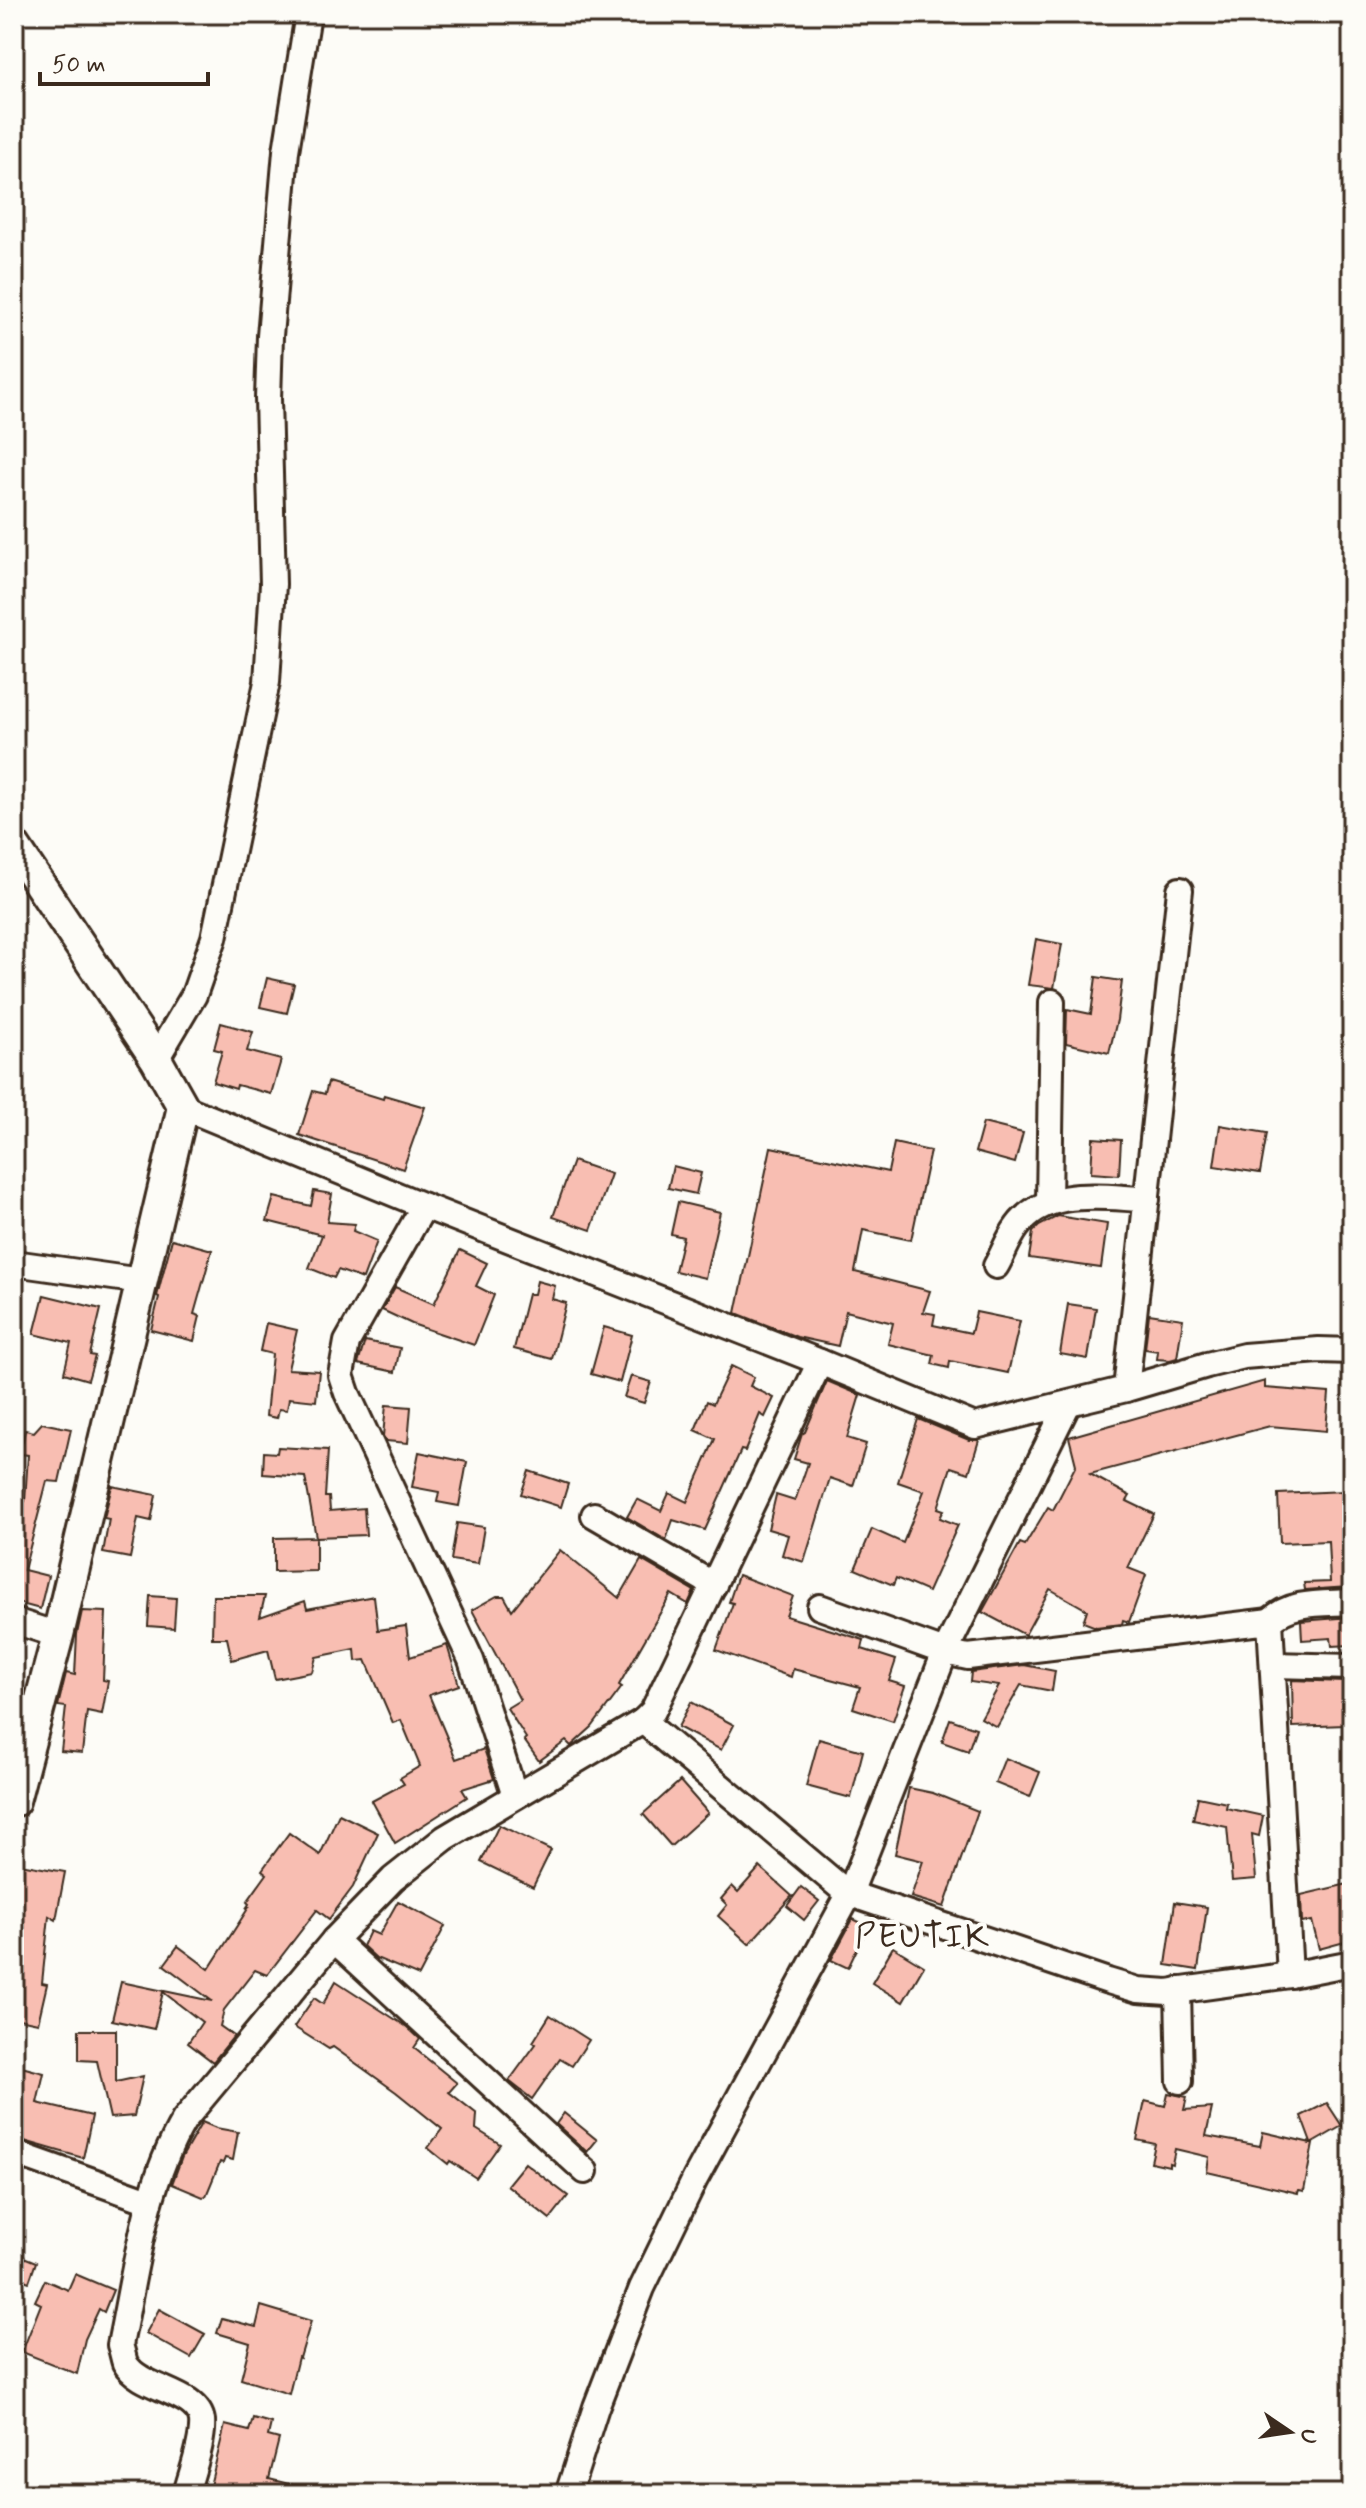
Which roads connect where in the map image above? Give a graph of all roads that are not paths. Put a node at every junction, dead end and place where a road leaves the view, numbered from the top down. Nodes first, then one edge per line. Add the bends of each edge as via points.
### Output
1 (308, 14) edge
2 (14, 846) edge
3 (1180, 890) dead end
4 (1052, 1002) dead end
5 (156, 1059) junction
6 (183, 1107) junction
7 (1147, 1199) junction
8 (1049, 1203) junction
9 (424, 1206) junction
10 (14, 1263) edge
11 (996, 1266) dead end
12 (141, 1281) junction
13 (1352, 1351) edge
14 (820, 1362) junction
15 (1126, 1389) junction
16 (1068, 1404) junction
17 (594, 1515) dead end
18 (714, 1585) junction
19 (1352, 1602) edge
20 (820, 1607) dead end
21 (14, 1621) edge
22 (1270, 1621) junction
23 (58, 1635) junction
24 (945, 1652) junction
25 (1273, 1665) junction
26 (1352, 1667) edge
27 (643, 1721) junction
28 (515, 1796) junction
29 (14, 1801) edge
30 (850, 1893) junction
31 (334, 1940) junction
32 (1352, 1963) edge
33 (1290, 1975) junction
34 (1178, 1990) junction
35 (1180, 2081) dead end
36 (14, 2153) edge
37 (585, 2171) dead end
38 (149, 2201) junction
39 (186, 2494) edge
40 (568, 2494) edge

1 - 5 street via 286,151 270,336 273,584 267,682 214,938 194,995
2 - 5 street
3 - 7 street
4 - 8 street
5 - 6 street
6 - 9 street
6 - 12 street
7 - 8 street via 1070,1197
7 - 15 street
8 - 11 street via 1016,1228
9 - 14 street
9 - 28 street via 347,1342 341,1375 478,1678
10 - 12 street
12 - 23 street
13 - 15 street via 1244,1356
14 - 16 street via 975,1426
14 - 18 street
15 - 16 street
16 - 24 street
17 - 18 street
18 - 27 street via 659,1702
19 - 22 street via 1291,1606
20 - 24 street
21 - 23 street
22 - 24 street via 968,1657
22 - 25 street
23 - 29 street
24 - 30 street
25 - 26 street
25 - 33 street
27 - 28 street
27 - 30 street
28 - 31 street via 417,1859
30 - 34 street via 1128,1988
30 - 40 street via 642,2288
31 - 37 street
31 - 38 street via 184,2120
32 - 33 street
33 - 34 street
34 - 35 street
36 - 38 street
38 - 39 street via 120,2345 133,2372 192,2404 201,2416 202,2432

